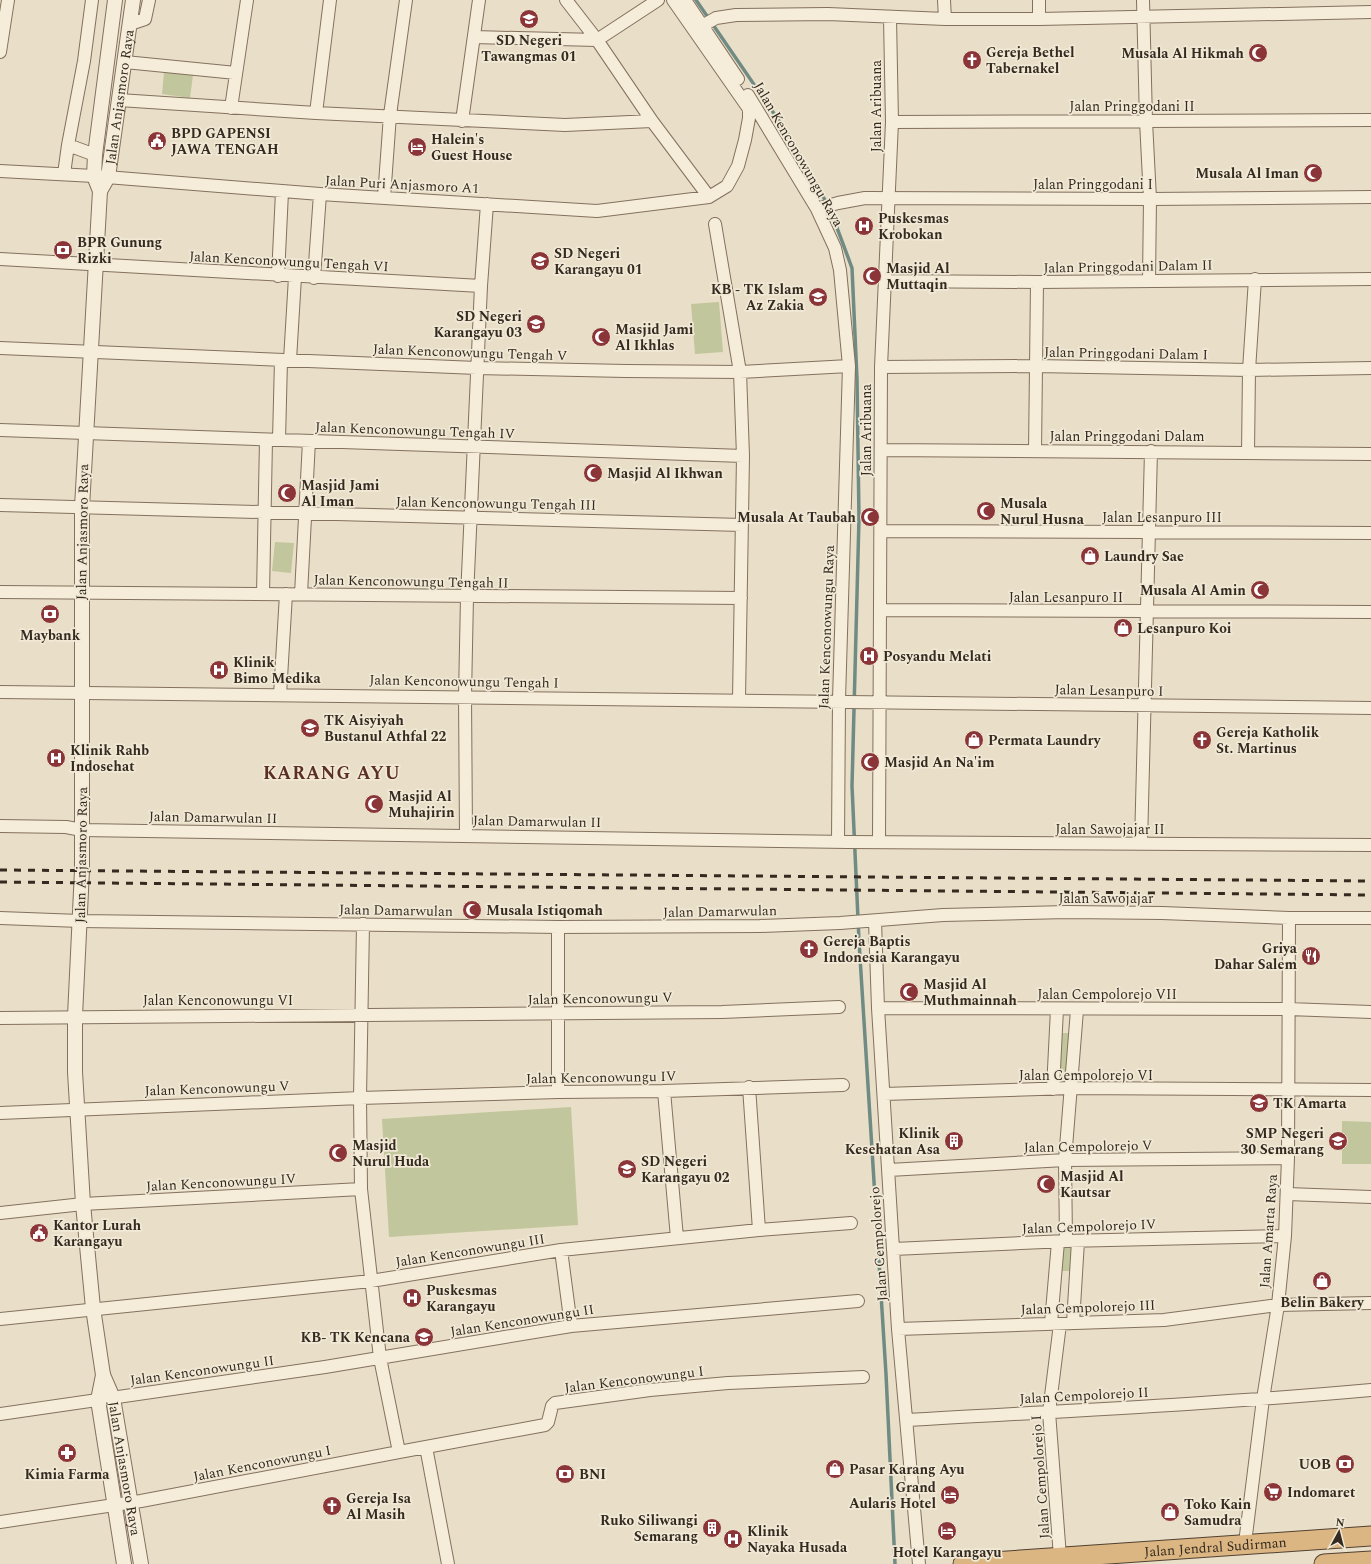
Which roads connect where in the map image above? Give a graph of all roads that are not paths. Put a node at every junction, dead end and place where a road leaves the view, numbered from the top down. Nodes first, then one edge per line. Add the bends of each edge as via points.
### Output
1 (8, 0) edge
2 (92, 0) edge
3 (115, 0) edge
4 (133, 0) edge
5 (149, 0) edge
6 (247, 0) edge
7 (330, 0) edge
8 (406, 0) edge
9 (479, 0) edge
10 (566, 0) edge
11 (658, 0) edge
12 (672, 0) edge
13 (685, 0) edge
14 (944, 0) edge
15 (1039, 0) edge
16 (1143, 0) edge
17 (1371, 12) edge
18 (1142, 16) junction
19 (890, 18) junction
20 (945, 19) junction
21 (1039, 19) junction
22 (2, 21) edge
23 (708, 23) junction
24 (130, 24) junction
25 (474, 37) junction
26 (597, 40) junction
27 (0, 52) edge
28 (124, 62) junction
29 (236, 73) junction
30 (119, 100) junction
31 (231, 108) junction
32 (316, 113) junction
33 (390, 115) junction
34 (1371, 120) edge
35 (462, 121) junction
36 (652, 121) junction
37 (1146, 121) junction
38 (892, 122) junction
39 (68, 145) junction
40 (95, 155) junction
41 (0, 172) edge
42 (64, 174) junction
43 (94, 176) junction
44 (108, 177) junction
45 (100, 191) junction
46 (282, 192) junction
47 (320, 194) junction
48 (1371, 196) edge
49 (709, 197) junction
50 (384, 198) junction
51 (888, 198) junction
52 (1150, 199) junction
53 (487, 204) junction
54 (819, 208) junction
55 (715, 224) dead end
56 (0, 259) edge
57 (95, 265) junction
58 (278, 276) junction
59 (296, 277) junction
60 (314, 278) junction
61 (1255, 279) junction
62 (1371, 279) edge
63 (884, 281) junction
64 (1149, 281) junction
65 (1037, 282) junction
66 (481, 286) junction
67 (0, 348) edge
68 (90, 352) junction
69 (286, 360) junction
70 (849, 366) junction
71 (1036, 366) junction
72 (881, 367) junction
73 (477, 368) junction
74 (1371, 368) edge
75 (1249, 370) junction
76 (740, 372) junction
77 (0, 430) edge
78 (85, 434) junction
79 (266, 440) junction
80 (280, 440) junction
81 (309, 441) junction
82 (475, 447) junction
83 (882, 450) junction
84 (1035, 451) junction
85 (1151, 451) junction
86 (1248, 453) junction
87 (1371, 454) edge
88 (743, 456) junction
89 (0, 505) edge
90 (82, 507) junction
91 (266, 512) junction
92 (305, 514) junction
93 (470, 518) junction
94 (742, 525) junction
95 (881, 530) junction
96 (1148, 532) junction
97 (1371, 533) edge
98 (0, 592) edge
99 (80, 592) junction
100 (264, 594) junction
101 (286, 594) junction
102 (301, 594) junction
103 (467, 597) junction
104 (741, 598) junction
105 (880, 610) junction
106 (1146, 612) junction
107 (1371, 612) edge
108 (0, 692) edge
109 (81, 693) junction
110 (280, 694) junction
111 (465, 696) junction
112 (739, 699) junction
113 (843, 701) junction
114 (880, 703) junction
115 (1146, 706) junction
116 (1371, 708) edge
117 (0, 826) edge
118 (82, 830) junction
119 (466, 835) junction
120 (843, 841) junction
121 (879, 842) junction
122 (1141, 844) junction
123 (1371, 846) edge
124 (0, 918) edge
125 (1289, 918) junction
126 (1371, 918) edge
127 (80, 921) junction
128 (872, 921) junction
129 (840, 923) joint
130 (363, 924) junction
131 (558, 927) junction
132 (838, 1007) dead end
133 (878, 1008) junction
134 (1057, 1009) junction
135 (1288, 1009) junction
136 (1077, 1010) junction
137 (1371, 1012) edge
138 (361, 1014) junction
139 (558, 1014) junction
140 (75, 1016) junction
141 (0, 1018) edge
142 (1054, 1061) junction
143 (1073, 1062) junction
144 (843, 1085) dead end
145 (749, 1087) junction
146 (1071, 1088) junction
147 (1053, 1089) junction
148 (1371, 1090) edge
149 (664, 1091) junction
150 (1287, 1091) junction
151 (558, 1092) junction
152 (884, 1094) junction
153 (360, 1098) junction
154 (76, 1109) junction
155 (0, 1113) edge
156 (1288, 1158) junction
157 (1065, 1160) junction
158 (889, 1170) junction
159 (361, 1189) junction
160 (1287, 1194) junction
161 (1371, 1197) edge
162 (83, 1204) junction
163 (0, 1213) edge
164 (851, 1223) dead end
165 (759, 1230) junction
166 (1285, 1236) junction
167 (677, 1238) junction
168 (1067, 1241) junction
169 (894, 1249) junction
170 (561, 1250) junction
171 (371, 1281) junction
172 (858, 1301) dead end
173 (1371, 1303) edge
174 (1278, 1305) junction
175 (93, 1308) junction
176 (0, 1318) edge
177 (1055, 1323) junction
178 (1073, 1323) junction
179 (571, 1326) junction
180 (898, 1329) junction
181 (380, 1358) junction
182 (103, 1374) junction
183 (863, 1377) dead end
184 (1371, 1390) edge
185 (113, 1398) junction
186 (98, 1400) junction
187 (1263, 1400) junction
188 (1049, 1412) junction
189 (0, 1414) edge
190 (907, 1420) junction
191 (426, 1446) junction
192 (399, 1452) junction
193 (130, 1503) junction
194 (113, 1505) junction
195 (0, 1522) edge
196 (1371, 1536) edge
197 (1245, 1543) junction
198 (1060, 1557) junction
199 (1371, 1561) edge
200 (124, 1564) edge
201 (140, 1564) edge
202 (448, 1564) edge
203 (919, 1564) edge
204 (964, 1564) edge
205 (1324, 1564) edge

1 - 22 street
2 - 39 street via 84,61
3 - 40 street, Jalan Anjasmoro Raya
4 - 24 street, Jalan Anjasmoro Raya
5 - 24 street via 145,19
6 - 29 street
7 - 32 street
8 - 33 street
9 - 25 street
10 - 26 street
11 - 26 street
12 - 49 street via 749,109 738,166 727,186
13 - 23 street, Jalan Kenconowungu Raya
14 - 20 street
15 - 21 street
16 - 18 street
17 - 18 street
18 - 21 street
18 - 37 street
19 - 20 street
19 - 23 street via 828,14 736,15
19 - 38 street, Jalan Aribuana
20 - 21 street
22 - 27 street
23 - 54 street, Jalan Kenconowungu Raya
24 - 28 street, Jalan Anjasmoro Raya
25 - 26 street
25 - 35 street
26 - 36 street
28 - 29 street
28 - 30 street, Jalan Anjasmoro Raya
29 - 31 street
30 - 31 street
30 - 44 street, Jalan Anjasmoro Raya
31 - 32 street
32 - 33 street
33 - 35 street
33 - 50 street
34 - 37 street, Jalan Pringgodani II
35 - 36 street via 565,125
36 - 49 street
37 - 38 street, Jalan Pringgodani II
37 - 52 street
38 - 51 street, Jalan Aribuana
39 - 40 street
39 - 42 street
40 - 43 street, Jalan Anjasmoro Raya
41 - 42 street, Jalan Puri Anjasmoro A1
42 - 43 street, Jalan Puri Anjasmoro A1
43 - 44 street, Jalan Puri Anjasmoro A1
43 - 45 street, Jalan Anjasmoro Raya
44 - 45 street, Jalan Anjasmoro Raya
44 - 46 street, Jalan Puri Anjasmoro A1
45 - 57 street, Jalan Anjasmoro Raya
46 - 47 street, Jalan Puri Anjasmoro A1
46 - 58 street
47 - 50 street, Jalan Puri Anjasmoro A1
47 - 60 street
48 - 52 street, Jalan Pringgodani I
49 - 53 street, Jalan Puri Anjasmoro A1 via 598,211
50 - 53 street, Jalan Puri Anjasmoro A1
51 - 52 street, Jalan Pringgodani I
51 - 54 street, Jalan Pringgodani I via 865,198
51 - 63 street, Jalan Aribuana
52 - 64 street
53 - 66 street
54 - 70 street, Jalan Kenconowungu Raya via 835,248 840,270
55 - 76 street
56 - 57 street, Jalan Kenconowungu Tengah VI
57 - 58 street, Jalan Kenconowungu Tengah VI
57 - 68 street, Jalan Anjasmoro Raya
58 - 59 street, Jalan Kenconowungu Tengah VI
59 - 60 street, Jalan Kenconowungu Tengah VI
59 - 69 street
60 - 66 street, Jalan Kenconowungu Tengah VI
61 - 62 street, Jalan Pringgodani Dalam II
61 - 64 street, Jalan Pringgodani Dalam II
61 - 75 street
63 - 65 street, Jalan Pringgodani Dalam II
63 - 72 street, Jalan Aribuana
64 - 65 street, Jalan Pringgodani Dalam II
65 - 71 street
66 - 73 street
67 - 68 street, Jalan Kenconowungu Tengah V
68 - 69 street, Jalan Kenconowungu Tengah V
68 - 78 street, Jalan Anjasmoro Raya
69 - 73 street, Jalan Kenconowungu Tengah V
69 - 80 street
70 - 76 street, Jalan Kenconowungu Tengah V
70 - 113 street, Jalan Kenconowungu Raya
71 - 72 street, Jalan Pringgodani Dalam I
71 - 75 street, Jalan Pringgodani Dalam I
71 - 84 street
72 - 83 street, Jalan Aribuana
73 - 76 street, Jalan Kenconowungu Tengah V
73 - 82 street
74 - 75 street, Jalan Pringgodani Dalam I
75 - 86 street
76 - 88 street
77 - 78 street, Jalan Kenconowungu Tengah IV
78 - 79 street, Jalan Kenconowungu Tengah IV
78 - 90 street, Jalan Anjasmoro Raya
79 - 80 street, Jalan Kenconowungu Tengah IV
79 - 91 street
80 - 81 street, Jalan Kenconowungu Tengah IV
81 - 82 street, Jalan Kenconowungu Tengah IV
81 - 92 street
82 - 88 street, Jalan Kenconowungu Tengah IV
82 - 93 street
83 - 84 street, Jalan Pringgodani Dalam
83 - 95 street, Jalan Aribuana
84 - 85 street, Jalan Pringgodani Dalam
85 - 86 street, Jalan Pringgodani Dalam
85 - 96 street
86 - 87 street, Jalan Pringgodani Dalam
88 - 94 street
89 - 90 street, Jalan Kenconowungu Tengah III
90 - 91 street, Jalan Kenconowungu Tengah III
90 - 99 street, Jalan Anjasmoro Raya
91 - 92 street, Jalan Kenconowungu Tengah III
91 - 100 street
92 - 93 street, Jalan Kenconowungu Tengah III
92 - 102 street
93 - 94 street, Jalan Kenconowungu Tengah III
93 - 103 street
94 - 104 street
95 - 96 street, Jalan Lesanpuro III
95 - 105 street, Jalan Aribuana
96 - 97 street, Jalan Lesanpuro III
96 - 106 street
98 - 99 street, Jalan Kenconowungu Tengah II
99 - 100 street, Jalan Kenconowungu Tengah II
99 - 109 street, Jalan Anjasmoro Raya
100 - 101 street, Jalan Kenconowungu Tengah II
101 - 102 street, Jalan Kenconowungu Tengah II
101 - 110 street
102 - 103 street, Jalan Kenconowungu Tengah II
103 - 104 street, Jalan Kenconowungu Tengah II
103 - 111 street
104 - 112 street
105 - 106 street, Jalan Lesanpuro II
105 - 114 street, Jalan Aribuana
106 - 107 street, Jalan Lesanpuro II
106 - 115 street
108 - 109 street, Jalan Kenconowungu Tengah I
109 - 110 street, Jalan Kenconowungu Tengah I
109 - 118 street, Jalan Anjasmoro Raya
110 - 111 street, Jalan Kenconowungu Tengah I
111 - 112 street, Jalan Kenconowungu Tengah I
111 - 119 street
112 - 113 street, Jalan Kenconowungu Tengah I
113 - 114 street, Jalan Lesanpuro I
113 - 120 street, Jalan Kenconowungu Raya
114 - 115 street, Jalan Lesanpuro I
114 - 121 street, Jalan Aribuana
115 - 116 street, Jalan Lesanpuro I
115 - 122 street
117 - 118 street, Jalan Damarwulan II via 66,827
118 - 119 street, Jalan Damarwulan II
118 - 127 street, Jalan Anjasmoro Raya
119 - 120 street, Jalan Damarwulan II
120 - 121 street, Jalan Sawojajar II
121 - 122 street, Jalan Sawojajar II
122 - 123 street, Jalan Sawojajar II
124 - 127 street, Jalan Damarwulan
125 - 126 street, Jalan Sawojajar
125 - 128 street, Jalan Sawojajar via 1067,912 943,915
125 - 135 street, Jalan Amarta Raya
127 - 130 street, Jalan Damarwulan
127 - 140 street, Jalan Anjasmoro Raya
128 - 129 street, Jalan Sawojajar
128 - 133 street, Jalan Cempolorejo
129 - 131 street, Jalan Damarwulan
130 - 131 street, Jalan Damarwulan
130 - 138 street
131 - 139 street
132 - 139 street, Jalan Kenconowungu V via 722,1012
133 - 134 street, Jalan Cempolorejo VII
133 - 152 street, Jalan Cempolorejo
134 - 136 street, Jalan Cempolorejo VII
134 - 142 street
135 - 136 street, Jalan Cempolorejo VII
135 - 137 street, Jalan Cempolorejo VII
135 - 150 street, Jalan Amarta Raya
136 - 143 street, Jalan Cempolorejo I
138 - 139 street, Jalan Kenconowungu V
138 - 140 street, Jalan Kenconowungu VI
138 - 153 street
139 - 151 street
140 - 141 street, Jalan Kenconowungu VI
140 - 154 street, Jalan Anjasmoro Raya
142 - 143 street
142 - 147 street
143 - 146 street, Jalan Cempolorejo I
144 - 145 street, Jalan Kenconowungu IV
145 - 149 street, Jalan Kenconowungu IV
145 - 165 street
146 - 147 street, Jalan Cempolorejo VI
146 - 150 street, Jalan Cempolorejo VI
146 - 157 street, Jalan Cempolorejo I
147 - 152 street, Jalan Cempolorejo VI
148 - 150 street, Jalan Cempolorejo VI
149 - 151 street, Jalan Kenconowungu IV
149 - 167 street
150 - 156 street, Jalan Amarta Raya
151 - 153 street, Jalan Kenconowungu IV
152 - 158 street, Jalan Cempolorejo
153 - 154 street, Jalan Kenconowungu V
153 - 159 street
154 - 155 street, Jalan Kenconowungu V
154 - 162 street, Jalan Anjasmoro Raya
156 - 157 street, Jalan Cempolorejo V
156 - 160 street, Jalan Amarta Raya
157 - 158 street, Jalan Cempolorejo V
157 - 168 street, Jalan Cempolorejo I
158 - 169 street, Jalan Cempolorejo
159 - 162 street, Jalan Kenconowungu IV
159 - 171 street
160 - 161 street
160 - 166 street, Jalan Amarta Raya
162 - 163 street, Jalan Kenconowungu IV
162 - 175 street, Jalan Anjasmoro Raya
164 - 165 street, Jalan Kenconowungu III
165 - 167 street, Jalan Kenconowungu III
166 - 168 street, Jalan Cempolorejo IV
166 - 174 street, Jalan Amarta Raya
167 - 170 street, Jalan Kenconowungu III
168 - 169 street, Jalan Cempolorejo IV
168 - 177 street, Jalan Cempolorejo I
168 - 178 street, Jalan Cempolorejo I
169 - 180 street, Jalan Cempolorejo
170 - 171 street, Jalan Kenconowungu III
170 - 179 street
171 - 175 street, Jalan Kenconowungu III
171 - 181 street
172 - 179 street, Jalan Kenconowungu II
173 - 174 street, Jalan Cempolorejo III
174 - 178 street, Jalan Cempolorejo III via 1164,1320
174 - 187 street, Jalan Amarta Raya
175 - 176 street, Jalan Kenconowungu III
175 - 182 street, Jalan Anjasmoro Raya
177 - 178 street, Jalan Cempolorejo III
177 - 180 street, Jalan Cempolorejo III
177 - 188 street, Jalan Cempolorejo I
179 - 181 street, Jalan Kenconowungu II
180 - 190 street, Jalan Cempolorejo
181 - 185 street, Jalan Kenconowungu II
181 - 192 street
182 - 185 street, Jalan Anjasmoro Raya
182 - 186 street, Jalan Anjasmoro Raya
183 - 191 street, Jalan Kenconowungu I via 728,1383 650,1390 555,1403 545,1425
184 - 187 street, Jalan Cempolorejo II
185 - 186 street, Jalan Kenconowungu II
185 - 193 street, Jalan Anjasmoro Raya
186 - 189 street, Jalan Kenconowungu II
186 - 194 street, Jalan Anjasmoro Raya
187 - 188 street, Jalan Cempolorejo II
187 - 197 street, Jalan Amarta Raya
188 - 190 street, Jalan Cempolorejo II
188 - 198 street, Jalan Cempolorejo I
190 - 203 street, Jalan Cempolorejo
191 - 192 street, Jalan Kenconowungu I
191 - 202 street
192 - 193 street, Jalan Kenconowungu I
193 - 194 street, Jalan Kenconowungu I
193 - 201 street, Jalan Anjasmoro Raya
194 - 195 street, Jalan Kenconowungu I
194 - 200 street, Jalan Anjasmoro Raya
196 - 197 highway, Jalan Jendral Sudirman
197 - 198 highway, Jalan Jendral Sudirman
198 - 204 highway, Jalan Jendral Sudirman
199 - 205 highway

